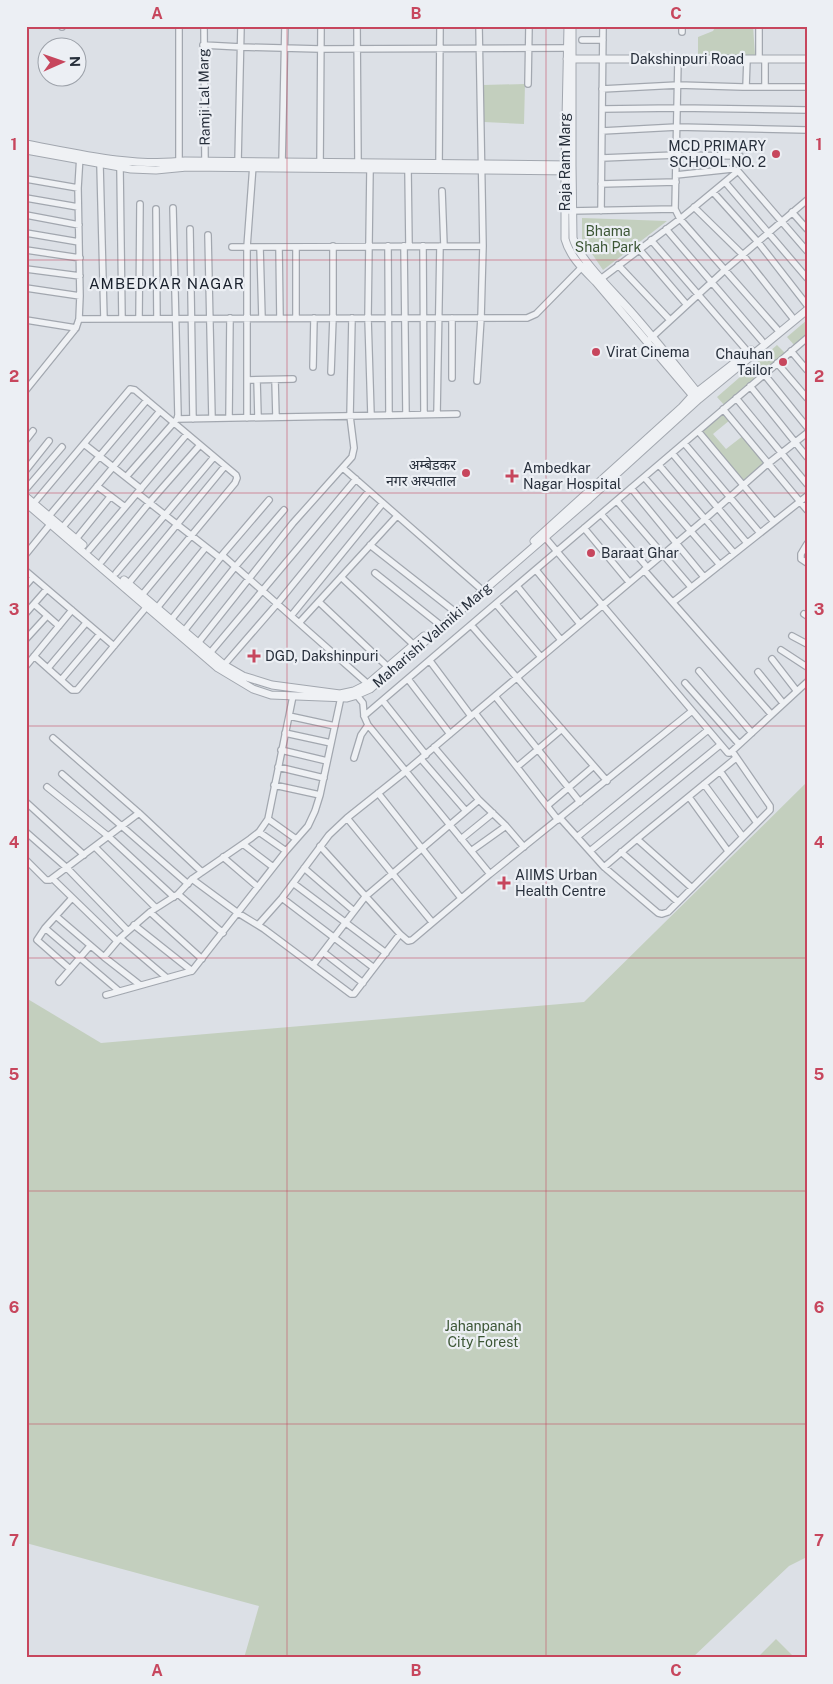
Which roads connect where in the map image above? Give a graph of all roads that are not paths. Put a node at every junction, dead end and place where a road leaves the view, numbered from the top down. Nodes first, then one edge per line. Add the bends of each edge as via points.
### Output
1 (179, 26) edge
2 (204, 26) edge
3 (241, 26) edge
4 (285, 26) edge
5 (321, 26) edge
6 (357, 26) edge
7 (440, 26) edge
8 (479, 26) edge
9 (529, 26) edge
10 (568, 26) edge
11 (572, 26) edge
12 (603, 26) edge
13 (759, 26) edge
14 (582, 40) dead end
15 (603, 40) junction
16 (203, 45) junction
17 (241, 47) junction
18 (284, 48) junction
19 (357, 48) junction
20 (440, 48) junction
21 (479, 48) junction
22 (529, 48) junction
23 (567, 48) junction
24 (320, 49) junction
25 (569, 58) junction
26 (602, 58) junction
27 (747, 59) junction
28 (762, 59) junction
29 (807, 59) edge
30 (678, 60) junction
31 (528, 84) dead end
32 (678, 85) junction
33 (807, 86) edge
34 (746, 87) junction
35 (765, 87) junction
36 (602, 89) junction
37 (678, 108) junction
38 (602, 109) junction
39 (807, 110) edge
40 (677, 127) junction
41 (807, 130) edge
42 (602, 131) junction
43 (26, 144) edge
44 (26, 150) edge
45 (676, 155) junction
46 (740, 156) dead end
47 (80, 157) junction
48 (602, 158) junction
49 (179, 162) junction
50 (238, 162) junction
51 (282, 163) junction
52 (358, 163) junction
53 (100, 165) junction
54 (205, 165) junction
55 (253, 166) junction
56 (320, 166) junction
57 (439, 167) junction
58 (482, 167) junction
59 (120, 168) junction
60 (568, 168) junction
61 (370, 170) junction
62 (408, 170) junction
63 (738, 171) junction
64 (676, 175) junction
65 (26, 179) edge
66 (676, 182) junction
67 (725, 182) junction
68 (601, 184) junction
69 (78, 188) junction
70 (442, 192) dead end
71 (713, 192) junction
72 (26, 198) edge
73 (807, 200) edge
74 (140, 204) dead end
75 (78, 207) junction
76 (173, 208) dead end
77 (694, 208) junction
78 (156, 209) dead end
79 (675, 209) junction
80 (569, 211) junction
81 (601, 211) junction
82 (792, 212) junction
83 (26, 216) edge
84 (680, 219) junction
85 (782, 222) junction
86 (79, 225) junction
87 (190, 229) dead end
88 (666, 229) junction
89 (807, 229) edge
90 (26, 233) edge
91 (767, 234) junction
92 (208, 235) dead end
93 (651, 240) junction
94 (79, 242) junction
95 (758, 242) junction
96 (333, 246) junction
97 (368, 246) junction
98 (388, 246) junction
99 (406, 246) junction
100 (423, 246) junction
101 (442, 246) junction
102 (483, 246) junction
103 (232, 247) dead end
104 (247, 247) junction
105 (260, 247) junction
106 (279, 247) junction
107 (296, 247) junction
108 (639, 249) junction
109 (26, 250) edge
110 (807, 252) edge
111 (742, 255) junction
112 (80, 258) junction
113 (584, 265) junction
114 (618, 266) junction
115 (26, 269) edge
116 (726, 269) junction
117 (80, 276) junction
118 (807, 278) edge
119 (599, 280) junction
120 (712, 282) junction
121 (26, 288) edge
122 (698, 295) junction
123 (80, 296) junction
124 (687, 305) junction
125 (807, 305) edge
126 (807, 310) edge
127 (792, 317) junction
128 (176, 318) junction
129 (192, 318) junction
130 (210, 318) junction
131 (230, 318) junction
132 (247, 318) junction
133 (262, 318) junction
134 (280, 318) junction
135 (296, 318) junction
136 (314, 318) junction
137 (333, 318) junction
138 (352, 318) junction
139 (368, 318) junction
140 (387, 318) junction
141 (405, 318) junction
142 (422, 318) junction
143 (439, 318) junction
144 (452, 318) junction
145 (481, 318) junction
146 (79, 319) junction
147 (104, 319) junction
148 (122, 319) junction
149 (139, 319) junction
150 (157, 319) junction
151 (26, 320) edge
152 (670, 320) junction
153 (76, 328) junction
154 (777, 329) junction
155 (650, 339) junction
156 (806, 340) edge
157 (762, 341) junction
158 (791, 351) junction
159 (748, 352) junction
160 (777, 363) junction
161 (313, 368) dead end
162 (807, 370) edge
163 (331, 372) dead end
164 (764, 374) junction
165 (452, 378) dead end
166 (294, 379) dead end
167 (246, 380) junction
168 (258, 380) junction
169 (275, 380) junction
170 (477, 381) dead end
171 (750, 386) junction
172 (26, 390) edge
173 (696, 396) junction
174 (736, 398) junction
175 (807, 398) edge
176 (147, 400) junction
177 (723, 409) junction
178 (160, 411) junction
179 (389, 414) junction
180 (406, 414) junction
181 (424, 414) junction
182 (437, 414) junction
183 (456, 414) dead end
184 (370, 415) junction
185 (350, 416) junction
186 (258, 417) junction
187 (276, 417) junction
188 (212, 418) junction
189 (229, 418) junction
190 (246, 418) junction
191 (193, 419) junction
192 (175, 421) junction
193 (807, 427) edge
194 (33, 431) dead end
195 (698, 431) junction
196 (807, 433) edge
197 (187, 434) junction
198 (26, 440) edge
199 (49, 441) dead end
200 (795, 442) junction
201 (684, 443) junction
202 (84, 444) junction
203 (200, 445) junction
204 (62, 447) dead end
205 (782, 452) junction
206 (672, 453) junction
207 (100, 456) junction
208 (214, 456) junction
209 (807, 457) edge
210 (769, 463) junction
211 (659, 465) junction
212 (225, 466) junction
213 (113, 467) junction
214 (342, 468) junction
215 (26, 470) edge
216 (126, 477) junction
217 (644, 477) junction
218 (356, 480) junction
219 (807, 484) edge
220 (743, 485) junction
221 (97, 486) junction
222 (631, 488) junction
223 (26, 490) edge
224 (139, 491) junction
225 (369, 491) junction
226 (807, 496) edge
227 (26, 497) edge
228 (110, 497) junction
229 (730, 497) junction
230 (269, 500) dead end
231 (617, 501) junction
232 (800, 501) junction
233 (30, 503) edge
234 (149, 503) junction
235 (383, 503) junction
236 (125, 507) junction
237 (718, 508) junction
238 (284, 510) dead end
239 (807, 510) edge
240 (164, 514) junction
241 (601, 514) junction
242 (397, 516) junction
243 (705, 519) junction
244 (51, 520) junction
245 (774, 522) junction
246 (177, 525) junction
247 (62, 528) junction
248 (584, 528) junction
249 (690, 531) junction
250 (760, 533) junction
251 (191, 536) junction
252 (543, 536) junction
253 (76, 539) junction
254 (676, 543) junction
255 (747, 543) junction
256 (807, 544) edge
257 (370, 545) junction
258 (206, 547) junction
259 (89, 550) junction
260 (558, 552) junction
261 (734, 553) junction
262 (26, 554) edge
263 (663, 554) junction
264 (221, 557) junction
265 (102, 561) junction
266 (807, 563) edge
267 (720, 565) junction
268 (235, 567) junction
269 (646, 568) junction
270 (536, 570) junction
271 (26, 571) edge
272 (116, 573) junction
273 (375, 573) dead end
274 (33, 577) junction
275 (341, 577) junction
276 (704, 577) junction
277 (248, 579) junction
278 (630, 582) junction
279 (128, 584) junction
280 (26, 585) edge
281 (517, 586) junction
282 (691, 587) junction
283 (47, 589) junction
284 (480, 589) junction
285 (262, 592) junction
286 (142, 595) junction
287 (319, 602) junction
288 (672, 602) junction
289 (34, 604) junction
290 (149, 604) junction
291 (276, 604) junction
292 (496, 604) junction
293 (603, 604) junction
294 (157, 608) junction
295 (72, 610) junction
296 (454, 611) junction
297 (26, 613) edge
298 (47, 616) junction
299 (291, 616) junction
300 (171, 620) junction
301 (86, 622) junction
302 (300, 623) junction
303 (439, 624) junction
304 (580, 624) junction
305 (471, 625) junction
306 (59, 626) junction
307 (184, 631) junction
308 (100, 634) junction
309 (792, 636) dead end
310 (26, 639) edge
311 (561, 640) junction
312 (198, 643) junction
313 (807, 644) edge
314 (414, 645) junction
315 (114, 646) junction
316 (781, 650) dead end
317 (210, 653) junction
318 (34, 656) junction
319 (541, 657) junction
320 (772, 659) dead end
321 (430, 661) junction
322 (224, 665) junction
323 (26, 666) edge
324 (388, 667) junction
325 (807, 667) edge
326 (48, 668) junction
327 (699, 671) dead end
328 (758, 672) dead end
329 (517, 678) junction
330 (408, 679) junction
331 (61, 680) junction
332 (807, 682) edge
333 (685, 683) dead end
334 (368, 684) junction
335 (796, 690) junction
336 (356, 693) junction
337 (294, 696) junction
338 (495, 696) junction
339 (341, 698) junction
340 (384, 701) junction
341 (783, 703) junction
342 (692, 712) junction
343 (473, 714) junction
344 (771, 714) junction
345 (289, 716) junction
346 (364, 716) junction
347 (368, 725) junction
348 (335, 726) junction
349 (562, 730) junction
350 (708, 730) junction
351 (752, 732) junction
352 (285, 733) junction
353 (450, 734) junction
354 (53, 738) dead end
355 (331, 742) junction
356 (739, 744) junction
357 (720, 745) junction
358 (434, 747) junction
359 (282, 750) junction
360 (538, 750) junction
361 (732, 751) junction
362 (423, 757) junction
363 (354, 758) dead end
364 (736, 758) junction
365 (327, 761) junction
366 (594, 766) junction
367 (278, 767) junction
368 (517, 767) junction
369 (406, 771) junction
370 (720, 771) junction
371 (62, 774) dead end
372 (324, 778) junction
373 (607, 781) junction
374 (704, 784) junction
375 (274, 785) junction
376 (47, 787) dead end
377 (569, 788) junction
378 (378, 793) junction
379 (320, 795) junction
380 (689, 797) junction
381 (479, 800) junction
382 (580, 802) junction
383 (27, 803) edge
384 (547, 806) junction
385 (466, 811) junction
386 (139, 813) junction
387 (493, 813) junction
388 (268, 818) junction
389 (347, 818) junction
390 (559, 819) junction
391 (757, 823) junction
392 (450, 825) junction
393 (121, 826) junction
394 (506, 826) junction
395 (26, 832) edge
396 (259, 832) junction
397 (108, 836) junction
398 (577, 837) junction
399 (743, 837) junction
400 (296, 839) junction
401 (461, 839) junction
402 (636, 839) junction
403 (243, 844) junction
404 (320, 846) junction
405 (95, 847) junction
406 (524, 847) junction
407 (422, 849) junction
408 (286, 851) junction
409 (471, 851) junction
410 (590, 851) junction
411 (728, 851) junction
412 (621, 852) junction
413 (84, 855) junction
414 (223, 857) junction
415 (26, 860) edge
416 (273, 867) junction
417 (604, 867) junction
418 (67, 868) junction
419 (304, 868) junction
420 (202, 872) junction
421 (392, 874) junction
422 (490, 874) junction
423 (53, 879) junction
424 (190, 882) junction
425 (293, 883) junction
426 (258, 887) junction
427 (692, 888) junction
428 (176, 895) junction
429 (365, 897) junction
430 (72, 898) junction
431 (282, 898) junction
432 (461, 898) junction
433 (678, 902) junction
434 (153, 910) junction
435 (354, 911) junction
436 (238, 913) junction
437 (56, 916) junction
438 (432, 922) junction
439 (345, 923) junction
440 (134, 925) junction
441 (258, 925) junction
442 (45, 928) junction
443 (128, 931) junction
444 (223, 933) junction
445 (400, 934) junction
446 (335, 937) junction
447 (118, 940) junction
448 (90, 946) junction
449 (323, 952) junction
450 (386, 952) junction
451 (80, 958) junction
452 (104, 958) junction
453 (202, 959) junction
454 (313, 965) junction
455 (374, 968) junction
456 (70, 969) junction
457 (192, 971) junction
458 (167, 978) junction
459 (59, 982) dead end
460 (363, 983) junction
461 (140, 985) junction
462 (119, 991) junction
463 (106, 995) dead end

1 - 49 street
2 - 16 street, Ramji Lal Marg
3 - 17 street
4 - 18 street
5 - 24 street
6 - 19 street
7 - 20 street
8 - 21 street
9 - 22 street
10 - 23 street, Raja Ram Marg
11 - 25 street, Raja Ram Marg
12 - 15 street
13 - 28 street
14 - 15 street
15 - 26 street
16 - 17 street
16 - 54 street, Ramji Lal Marg
17 - 18 street
17 - 50 street
18 - 24 street
18 - 51 street
19 - 20 street
19 - 24 street
19 - 52 street
20 - 21 street
20 - 57 street
21 - 22 street
21 - 58 street
22 - 23 street
22 - 31 street
23 - 25 street, Raja Ram Marg
24 - 56 street
25 - 26 street, Dakshinpuri Road
25 - 60 street, Raja Ram Marg
26 - 30 street, Dakshinpuri Road
26 - 36 street
27 - 28 street, Dakshinpuri Road
27 - 30 street, Dakshinpuri Road
27 - 34 street
28 - 29 street, Dakshinpuri Road
28 - 35 street
30 - 32 street
32 - 34 street
32 - 36 street
32 - 37 street
33 - 35 street
34 - 35 street
36 - 38 street
37 - 38 street
37 - 39 street
37 - 40 street
38 - 42 street
40 - 41 street
40 - 42 street
40 - 45 street
42 - 48 street
43 - 47 street
44 - 47 street
45 - 46 street
45 - 48 street
45 - 64 street
47 - 49 street via 161,164
47 - 53 street
47 - 69 street
48 - 68 street
49 - 54 street
50 - 54 street
50 - 55 street
51 - 55 street
51 - 56 street
52 - 56 street
52 - 57 street
53 - 59 street
53 - 147 street
54 - 55 street
54 - 59 street via 156,170
55 - 56 street
55 - 104 street
56 - 61 street
57 - 58 street
57 - 62 street
58 - 60 street
58 - 102 street
59 - 148 street
60 - 80 street, Raja Ram Marg
61 - 62 street
61 - 97 street
62 - 99 street
63 - 64 street
63 - 67 street
63 - 85 street
64 - 66 street
65 - 69 street
66 - 68 street
66 - 79 street
67 - 71 street
67 - 91 street
68 - 81 street
69 - 75 street
70 - 101 street
71 - 77 street
71 - 95 street
72 - 75 street
73 - 82 street
74 - 149 street
75 - 86 street
76 - 128 street
77 - 84 street
77 - 111 street
78 - 150 street
79 - 81 street
79 - 84 street
80 - 81 street
80 - 113 street, Raja Ram Marg via 565,239
82 - 85 street
82 - 89 street
83 - 86 street
84 - 88 street
84 - 116 street
85 - 91 street
85 - 110 street
86 - 94 street
87 - 129 street
88 - 93 street
88 - 120 street
90 - 94 street
91 - 95 street
91 - 118 street
92 - 130 street
93 - 108 street
93 - 122 street
94 - 112 street
95 - 111 street
95 - 125 street
96 - 97 street
96 - 107 street
96 - 137 street
97 - 98 street
97 - 139 street
98 - 99 street
98 - 140 street
99 - 100 street
99 - 141 street
100 - 101 street
100 - 142 street
101 - 102 street
101 - 143 street
102 - 145 street
103 - 104 street
104 - 105 street
104 - 132 street
105 - 106 street
105 - 133 street
106 - 107 street
106 - 134 street
107 - 135 street
108 - 114 street
108 - 124 street
109 - 112 street
111 - 116 street
111 - 127 street
112 - 117 street
113 - 119 street, Raja Ram Marg
113 - 145 street via 536,314 522,319
114 - 119 street
114 - 152 street
115 - 117 street
116 - 120 street
116 - 154 street
117 - 123 street
119 - 155 street, Raja Ram Marg
120 - 122 street
120 - 157 street
121 - 123 street
122 - 124 street
122 - 159 street
123 - 146 street
124 - 152 street
125 - 127 street, Maharishi Valmiki Marg
126 - 173 street, Maharishi Valmiki Marg
127 - 154 street, Maharishi Valmiki Marg
128 - 129 street
128 - 150 street
128 - 192 street via 178,411
129 - 130 street
129 - 191 street
130 - 131 street
130 - 188 street
131 - 132 street
131 - 189 street
132 - 133 street
132 - 167 street
133 - 134 street
134 - 135 street
135 - 136 street
136 - 137 street
136 - 161 street
137 - 138 street
137 - 163 street
138 - 139 street
138 - 185 street
139 - 140 street
139 - 184 street
140 - 141 street
140 - 179 street
141 - 142 street
141 - 180 street
142 - 143 street
142 - 181 street
143 - 144 street
143 - 182 street
144 - 145 street
144 - 165 street
145 - 170 street
146 - 147 street
146 - 153 street
147 - 148 street
148 - 149 street
149 - 150 street
151 - 153 street
152 - 155 street
153 - 172 street
154 - 157 street, Maharishi Valmiki Marg
155 - 173 street, Raja Ram Marg
156 - 158 street
157 - 159 street, Maharishi Valmiki Marg
158 - 160 street
158 - 162 street
159 - 173 street, Maharishi Valmiki Marg
160 - 164 street
160 - 175 street
164 - 171 street
164 - 193 street
166 - 169 street
167 - 168 street
167 - 190 street
168 - 169 street
168 - 186 street
169 - 187 street
171 - 174 street
171 - 200 street
173 - 252 street, Maharishi Valmiki Marg
174 - 177 street
174 - 205 street
176 - 178 street
176 - 202 street via 130,389
176 - 207 street
177 - 195 street
177 - 210 street
178 - 192 street
178 - 213 street
179 - 180 street
179 - 184 street
180 - 181 street
181 - 182 street
182 - 183 street
184 - 185 street
185 - 187 street
185 - 214 street via 354,452
186 - 187 street
186 - 190 street
188 - 189 street
188 - 191 street
189 - 190 street
191 - 192 street
192 - 197 street
192 - 216 street
194 - 198 street
195 - 201 street
195 - 220 street
196 - 200 street
197 - 203 street
197 - 224 street
199 - 215 street
200 - 205 street
200 - 209 street
201 - 206 street
201 - 229 street
202 - 207 street
202 - 233 street
203 - 208 street
203 - 234 street
204 - 223 street
205 - 210 street
205 - 219 street
206 - 211 street
206 - 237 street
207 - 213 street
207 - 244 street
208 - 212 street
208 - 240 street
210 - 220 street
210 - 232 street
211 - 217 street
211 - 243 street
212 - 246 street
212 - 251 street via 237,480
213 - 216 street
213 - 221 street
214 - 218 street
214 - 277 street
216 - 224 street
217 - 222 street
217 - 249 street
218 - 225 street
218 - 285 street
220 - 229 street
220 - 245 street
221 - 228 street
221 - 247 street
222 - 231 street
222 - 254 street
224 - 234 street
224 - 236 street
225 - 235 street
225 - 291 street
226 - 232 street
227 - 233 street, Maharishi Valmiki Marg
228 - 236 street
228 - 253 street
229 - 237 street
229 - 250 street
230 - 264 street
231 - 241 street
231 - 263 street
232 - 239 street
232 - 245 street
233 - 244 street, Maharishi Valmiki Marg
234 - 240 street
234 - 265 street
235 - 242 street
235 - 299 street
236 - 259 street
237 - 243 street
237 - 255 street
238 - 268 street
240 - 246 street
240 - 272 street
241 - 248 street
241 - 269 street
242 - 257 street
242 - 284 street
243 - 249 street
243 - 261 street
244 - 247 street, Maharishi Valmiki Marg
244 - 262 street
244 - 290 street, Maharishi Valmiki Marg
245 - 250 street
246 - 251 street
246 - 279 street
247 - 253 street, Maharishi Valmiki Marg
248 - 260 street
248 - 278 street
249 - 254 street
249 - 267 street
250 - 255 street
251 - 258 street
251 - 286 street
252 - 260 street
252 - 284 street, Maharishi Valmiki Marg
252 - 336 street, Maharishi Valmiki Marg via 404,661 370,689
253 - 259 street, Maharishi Valmiki Marg
254 - 263 street
254 - 276 street
255 - 261 street
256 - 266 street via 800,556
257 - 275 street
257 - 296 street
258 - 264 street
258 - 294 street
259 - 265 street, Maharishi Valmiki Marg
260 - 270 street
260 - 293 street
261 - 267 street
263 - 269 street
263 - 282 street
264 - 268 street
264 - 300 street
265 - 272 street, Maharishi Valmiki Marg
267 - 276 street
268 - 277 street
268 - 307 street
269 - 278 street
269 - 288 street
270 - 281 street
270 - 304 street
271 - 274 street
272 - 279 street, Maharishi Valmiki Marg
273 - 303 street
274 - 280 street
274 - 283 street
275 - 287 street
275 - 314 street
276 - 282 street
277 - 285 street
277 - 312 street
278 - 293 street
279 - 286 street, Maharishi Valmiki Marg
281 - 292 street
281 - 311 street
282 - 288 street
283 - 289 street
283 - 295 street
284 - 296 street, Maharishi Valmiki Marg
285 - 291 street
285 - 317 street
286 - 290 street, Maharishi Valmiki Marg
287 - 302 street
287 - 324 street
288 - 344 street
289 - 297 street
289 - 298 street
290 - 294 street, Maharishi Valmiki Marg
290 - 315 street
290 - 337 street, Maharishi Valmiki Marg via 218,668 253,690
291 - 299 street
291 - 322 street
292 - 305 street
292 - 319 street
293 - 304 street
293 - 342 street
294 - 300 street, Maharishi Valmiki Marg
295 - 301 street
295 - 306 street
296 - 303 street, Maharishi Valmiki Marg
298 - 306 street
298 - 310 street
299 - 302 street
300 - 307 street, Maharishi Valmiki Marg
301 - 308 street
301 - 326 street
302 - 334 street
303 - 314 street, Maharishi Valmiki Marg
304 - 311 street
305 - 321 street
305 - 329 street
306 - 318 street
307 - 312 street, Maharishi Valmiki Marg
308 - 315 street
308 - 331 street
309 - 313 street
311 - 319 street
312 - 317 street, Maharishi Valmiki Marg
314 - 324 street, Maharishi Valmiki Marg
315 - 331 street via 77,690 72,690
316 - 325 street
317 - 322 street, Maharishi Valmiki Marg
318 - 323 street
318 - 326 street
319 - 329 street
320 - 335 street
321 - 330 street
321 - 343 street
322 - 336 street, Maharishi Valmiki Marg via 272,686
324 - 334 street, Maharishi Valmiki Marg
326 - 331 street
327 - 351 street
328 - 341 street
329 - 338 street
329 - 349 street
330 - 340 street
330 - 353 street
332 - 335 street
333 - 356 street
334 - 336 street, Maharishi Valmiki Marg
335 - 341 street
336 - 339 street, Maharishi Valmiki Marg
336 - 346 street via 363,703
337 - 339 street, Maharishi Valmiki Marg
337 - 345 street
338 - 343 street
338 - 360 street
339 - 348 street
340 - 346 street
340 - 362 street
341 - 344 street
342 - 350 street
342 - 373 street
343 - 353 street
343 - 368 street
344 - 351 street
345 - 348 street
345 - 352 street
346 - 347 street
347 - 363 street
347 - 369 street
348 - 355 street
349 - 360 street
349 - 366 street
350 - 357 street
350 - 398 street
351 - 356 street
352 - 355 street
352 - 359 street
353 - 358 street
354 - 386 street
355 - 365 street
356 - 361 street
357 - 361 street via 728,753
357 - 410 street
358 - 362 street
358 - 381 street
359 - 365 street
359 - 367 street
360 - 368 street
360 - 377 street
361 - 364 street
362 - 369 street
362 - 385 street
364 - 370 street
364 - 391 street via 770,806
365 - 372 street
366 - 373 street
366 - 377 street
367 - 372 street
367 - 375 street
368 - 384 street
369 - 378 street
369 - 392 street
370 - 374 street
370 - 391 street
371 - 393 street
372 - 379 street
373 - 382 street
374 - 380 street
374 - 399 street
375 - 379 street
375 - 388 street
376 - 397 street
377 - 382 street
377 - 384 street
378 - 389 street
378 - 407 street
379 - 400 street via 313,817
380 - 402 street
380 - 411 street
381 - 385 street
381 - 387 street
382 - 390 street
383 - 413 street
384 - 390 street
385 - 392 street
386 - 393 street
386 - 420 street
387 - 394 street
387 - 401 street
388 - 396 street
388 - 400 street
389 - 404 street
389 - 421 street
390 - 398 street
390 - 406 street
391 - 399 street
392 - 401 street
392 - 407 street
393 - 397 street
393 - 424 street
394 - 406 street
394 - 409 street
395 - 418 street
396 - 403 street
396 - 408 street
397 - 405 street
397 - 428 street
398 - 410 street
399 - 411 street
400 - 408 street
401 - 409 street
402 - 412 street
402 - 427 street
403 - 414 street
403 - 416 street
404 - 419 street
404 - 429 street
405 - 413 street
405 - 434 street
406 - 422 street
407 - 421 street
407 - 432 street
408 - 416 street
409 - 422 street
410 - 417 street
411 - 427 street
412 - 417 street
412 - 433 street
413 - 418 street
414 - 420 street
414 - 426 street
415 - 423 street via 46,880
416 - 426 street
417 - 433 street via 658,913 668,912
418 - 423 street
418 - 443 street
419 - 425 street
419 - 435 street
420 - 424 street
421 - 429 street
421 - 438 street
422 - 432 street
423 - 430 street
424 - 428 street
424 - 436 street
425 - 431 street
425 - 439 street
426 - 436 street
427 - 433 street
428 - 434 street
428 - 444 street
429 - 435 street
429 - 445 street
430 - 437 street
430 - 447 street
431 - 441 street
431 - 446 street
432 - 438 street
434 - 440 street
434 - 453 street
435 - 439 street
436 - 441 street
436 - 444 street
437 - 442 street
437 - 448 street
438 - 445 street via 410,941
439 - 446 street
439 - 450 street
440 - 443 street
440 - 457 street
441 - 454 street
442 - 451 street
442 - 456 street via 37,938 38,942
443 - 447 street
444 - 453 street
445 - 450 street
446 - 449 street
446 - 455 street
447 - 452 street
447 - 458 street
448 - 451 street
448 - 452 street
449 - 454 street
449 - 460 street
450 - 455 street
451 - 456 street
451 - 462 street
452 - 461 street
453 - 457 street
454 - 460 street via 352,995
455 - 460 street
456 - 459 street
457 - 458 street
458 - 461 street
461 - 462 street
462 - 463 street

